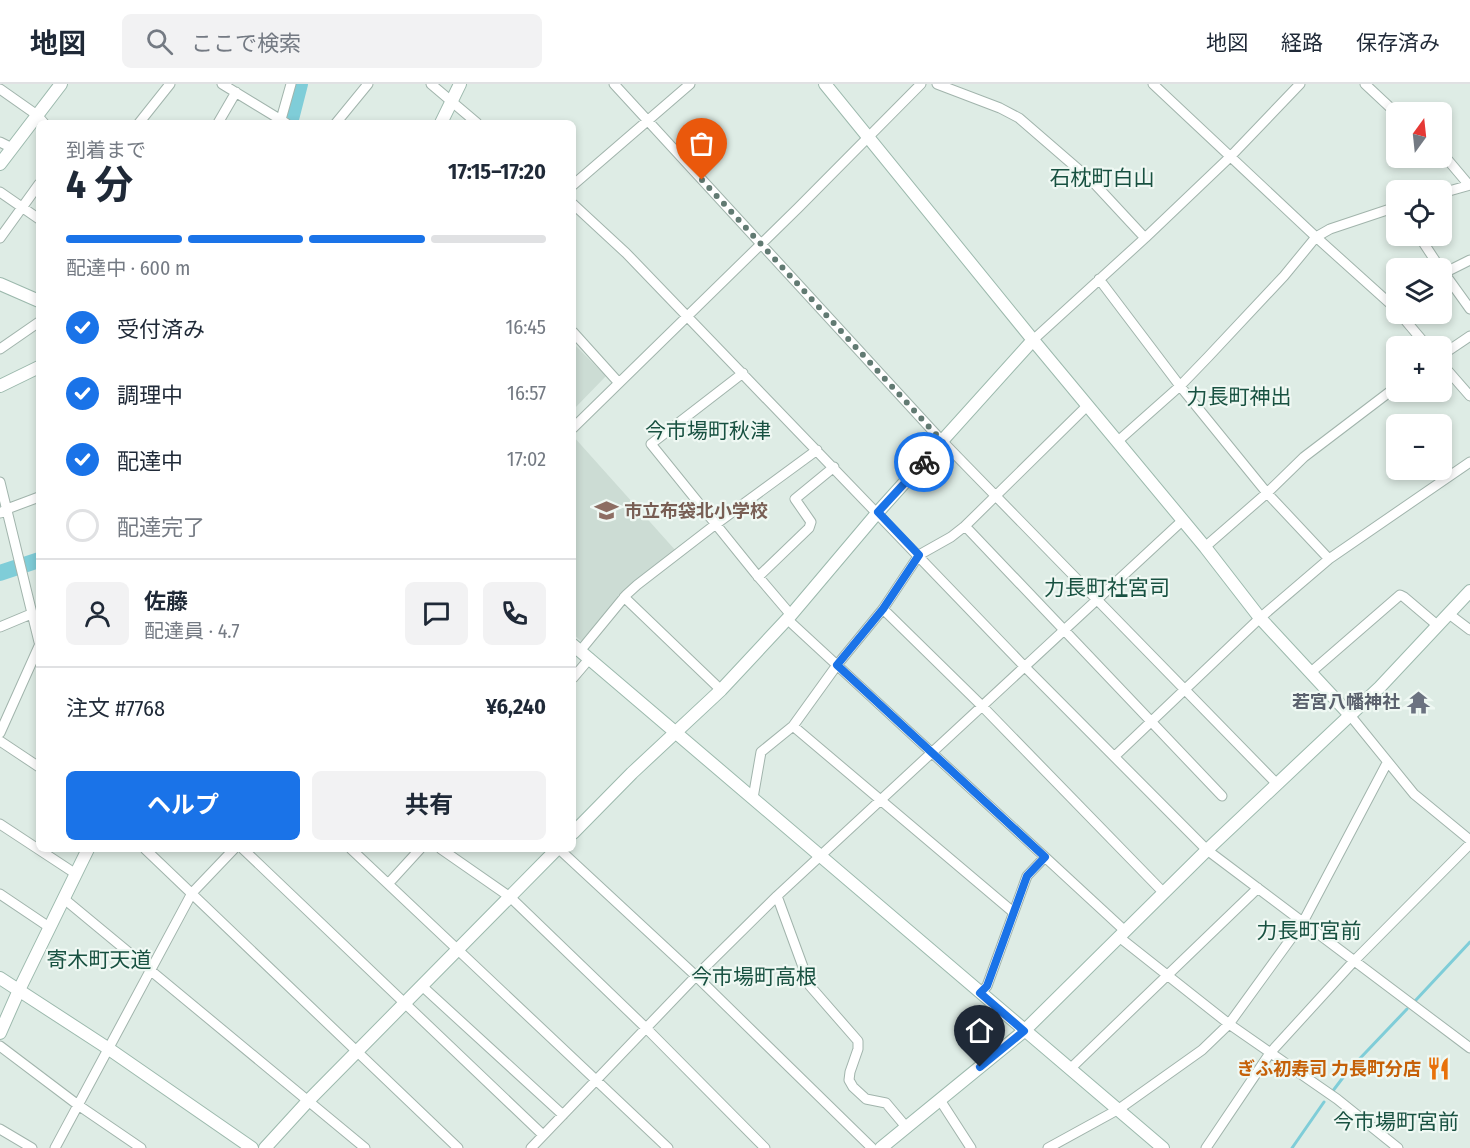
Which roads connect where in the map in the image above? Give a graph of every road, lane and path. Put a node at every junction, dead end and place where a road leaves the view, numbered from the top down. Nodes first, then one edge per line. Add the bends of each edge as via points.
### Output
1 (61, 84) edge
2 (170, 84) edge
3 (222, 84) edge
4 (291, 84) edge
5 (368, 84) edge
6 (431, 84) edge
7 (460, 84) edge
8 (614, 84) edge
9 (690, 84) edge
10 (825, 84) edge
11 (921, 84) edge
12 (937, 84) edge
13 (1153, 84) edge
14 (1300, 84) edge
15 (1365, 84) edge
16 (0, 89) edge
17 (236, 92) junction
18 (451, 102) junction
19 (1386, 104) edge
20 (41, 119) edge
21 (141, 120) edge
22 (220, 120) edge
23 (280, 120) edge
24 (283, 120) edge
25 (338, 120) edge
26 (442, 120) edge
27 (473, 120) edge
28 (648, 121) junction
29 (36, 124) edge
30 (869, 137) junction
31 (0, 142) edge
32 (12, 148) junction
33 (1231, 156) junction
34 (0, 164) edge
35 (1452, 164) edge
36 (576, 182) edge
37 (1470, 185) edge
38 (36, 188) edge
39 (1452, 190) edge
40 (0, 192) edge
41 (22, 207) junction
42 (576, 207) edge
43 (1386, 210) edge
44 (36, 217) edge
45 (1316, 237) junction
46 (0, 238) edge
47 (1145, 238) junction
48 (760, 245) junction
49 (1470, 260) edge
50 (1452, 268) edge
51 (1099, 279) junction
52 (0, 284) edge
53 (1452, 285) edge
54 (1386, 299) edge
55 (36, 300) edge
56 (1470, 309) edge
57 (688, 316) junction
58 (36, 324) edge
59 (1409, 324) edge
60 (576, 335) edge
61 (1419, 336) edge
62 (1470, 336) edge
63 (1033, 340) junction
64 (1452, 348) edge
65 (0, 349) edge
66 (36, 368) edge
67 (743, 372) junction
68 (1452, 375) edge
69 (619, 383) junction
70 (0, 386) edge
71 (1180, 386) junction
72 (1386, 395) edge
73 (1470, 396) edge
74 (1088, 405) junction
75 (576, 425) edge
76 (1118, 441) junction
77 (943, 442) junction
78 (817, 450) junction
79 (1470, 462) edge
80 (834, 467) junction
81 (0, 482) edge
82 (1267, 493) junction
83 (996, 497) junction
84 (36, 500) edge
85 (3, 511) edge
86 (878, 512) junction
87 (1183, 520) junction
88 (716, 524) junction
89 (965, 526) junction
90 (1206, 547) junction
91 (919, 555) junction
92 (1329, 559) junction
93 (758, 577) junction
94 (1470, 591) edge
95 (624, 597) junction
96 (1097, 600) junction
97 (883, 609) junction
98 (1449, 614) junction
99 (35, 616) edge
100 (789, 617) junction
101 (1260, 618) junction
102 (1437, 626) junction
103 (0, 627) edge
104 (1064, 630) junction
105 (1470, 630) edge
106 (36, 651) edge
107 (581, 651) edge
108 (837, 665) junction
109 (1025, 666) junction
110 (576, 668) edge
111 (1311, 673) junction
112 (1186, 689) junction
113 (721, 690) junction
114 (981, 705) junction
115 (1349, 714) junction
116 (1151, 722) junction
117 (793, 726) junction
118 (676, 732) junction
119 (0, 733) edge
120 (0, 741) edge
121 (933, 752) junction
122 (1115, 756) junction
123 (1387, 763) junction
124 (36, 765) edge
125 (1277, 784) junction
126 (1222, 796) dead end
127 (753, 798) junction
128 (881, 799) junction
129 (0, 824) edge
130 (576, 830) edge
131 (1470, 842) edge
132 (36, 848) edge
133 (1207, 850) junction
134 (42, 852) edge
135 (86, 852) edge
136 (148, 852) edge
137 (231, 852) edge
138 (246, 852) edge
139 (354, 852) edge
140 (417, 852) edge
141 (445, 852) edge
142 (555, 852) edge
143 (561, 852) edge
144 (820, 855) junction
145 (1045, 857) junction
146 (75, 874) junction
147 (388, 884) junction
148 (1258, 888) junction
149 (1163, 892) junction
150 (192, 893) junction
151 (0, 894) edge
152 (777, 896) junction
153 (510, 897) junction
154 (63, 898) junction
155 (1013, 912) junction
156 (1303, 922) junction
157 (49, 927) junction
158 (1122, 934) junction
159 (458, 949) junction
160 (1354, 962) junction
161 (150, 971) junction
162 (1168, 975) junction
163 (696, 976) junction
164 (0, 978) edge
165 (422, 986) junction
166 (19, 990) junction
167 (980, 993) junction
168 (405, 1002) junction
169 (1229, 1024) junction
170 (646, 1028) junction
171 (1024, 1031) junction
172 (0, 1033) edge
173 (0, 1046) edge
174 (1470, 1048) edge
175 (109, 1049) junction
176 (358, 1051) junction
177 (1270, 1053) junction
178 (1070, 1069) junction
179 (597, 1081) junction
180 (940, 1100) junction
181 (308, 1101) junction
182 (78, 1105) junction
183 (1119, 1109) junction
184 (563, 1115) junction
185 (907, 1128) junction
186 (0, 1129) edge
187 (543, 1135) junction
188 (534, 1147) edge
189 (32, 1148) edge
190 (55, 1148) edge
191 (141, 1148) edge
192 (252, 1148) edge
193 (265, 1148) edge
194 (365, 1148) edge
195 (458, 1148) edge
196 (668, 1148) edge
197 (765, 1148) edge
198 (872, 1148) edge
199 (882, 1148) edge
200 (971, 1148) edge
201 (1048, 1148) edge
202 (1163, 1148) edge
203 (1206, 1148) edge
204 (1398, 1148) edge

1 - 20 street
2 - 21 street
3 - 17 street
4 - 24 street
5 - 25 street
6 - 18 street
7 - 18 street
8 - 28 street
9 - 28 street
10 - 30 street
11 - 30 street
12 - 47 street via 1019,118 1093,182
13 - 33 street
14 - 33 street
15 - 19 street
16 - 20 street
17 - 22 street
17 - 23 street
18 - 26 street
18 - 27 street
28 - 36 street
28 - 48 street
29 - 32 street
30 - 48 street
30 - 63 street
31 - 32 street
32 - 34 street
33 - 45 street
33 - 47 street
35 - 37 street
37 - 39 street
38 - 41 street
40 - 41 street
41 - 44 street
41 - 46 street
42 - 57 street
43 - 45 street
45 - 54 street
45 - 71 street
47 - 51 street
48 - 57 street
48 - 77 street
49 - 50 street
51 - 63 street
51 - 71 street
52 - 55 street
53 - 56 street
57 - 67 street
57 - 69 street
58 - 65 street
59 - 61 street
60 - 69 street
62 - 64 street
63 - 74 street
63 - 77 street
66 - 70 street
67 - 78 street
67 - 88 street via 651,444
68 - 73 street
69 - 75 street
71 - 76 street
71 - 82 street
72 - 82 street via 1304,457
74 - 76 street
74 - 83 street
76 - 87 street
77 - 83 street
77 - 86 street
78 - 80 street
78 - 88 street
79 - 92 street
80 - 86 street
80 - 93 street via 795,499 812,522 809,528
81 - 85 street
82 - 90 street
82 - 92 street
83 - 89 street
83 - 96 street
84 - 85 street
85 - 99 street
86 - 91 street
86 - 100 street
87 - 90 street
87 - 96 street
88 - 93 street
88 - 95 street
89 - 91 street
89 - 104 street
90 - 101 street
91 - 97 street
91 - 109 street
92 - 101 street
93 - 100 street
94 - 98 street
95 - 107 street
95 - 113 street
96 - 104 street
96 - 112 street
97 - 108 street
97 - 114 street
98 - 102 street
98 - 105 street
99 - 103 street
100 - 108 street
100 - 113 street
101 - 111 street
101 - 112 street
102 - 111 street via 1400,596
102 - 115 street
104 - 109 street
104 - 116 street
106 - 119 street
107 - 110 street
107 - 118 street
108 - 117 street
108 - 121 street
109 - 114 street
109 - 122 street
111 - 115 street
112 - 116 street
112 - 125 street
113 - 118 street
114 - 121 street
114 - 149 street
115 - 123 street
115 - 125 street
116 - 122 street
116 - 126 street
117 - 127 street via 761,752
117 - 128 street
118 - 127 street
118 - 130 street
120 - 124 street
121 - 128 street
121 - 145 street
122 - 133 street
123 - 131 street via 1419,799
123 - 156 street
125 - 133 street
127 - 144 street
128 - 144 street
128 - 155 street
129 - 132 street
131 - 160 street
133 - 148 street
133 - 149 street
134 - 146 street
135 - 146 street
136 - 150 street
137 - 150 street
138 - 168 street
139 - 147 street
140 - 147 street
141 - 153 street
142 - 153 street
143 - 163 street
144 - 152 street
144 - 167 street
145 - 155 street via 1027,876
145 - 158 street
146 - 154 street
147 - 159 street
148 - 156 street
148 - 162 street
149 - 158 street
150 - 161 street
150 - 176 street
151 - 157 street
152 - 163 street
152 - 185 street via 810,986 858,1041 849,1080 866,1099 886,1103
153 - 159 street
153 - 170 street
154 - 157 street
154 - 161 street
155 - 167 street via 987,986
156 - 160 street
156 - 169 street
157 - 166 street
158 - 162 street
158 - 171 street
159 - 165 street
159 - 179 street
160 - 174 street
160 - 177 street
161 - 175 street
161 - 181 street
162 - 169 street
162 - 178 street
163 - 170 street
163 - 198 street
164 - 166 street
165 - 168 street
165 - 184 street
166 - 172 street
166 - 175 street
167 - 171 street
168 - 176 street
168 - 187 street
169 - 177 street
169 - 183 street via 1202,1050
170 - 179 street
170 - 197 street
171 - 178 street
171 - 180 street
173 - 182 street
175 - 182 street
175 - 192 street
176 - 181 street
176 - 195 street
177 - 203 street
177 - 204 street
178 - 183 street
179 - 184 street
179 - 196 street
180 - 185 street
180 - 200 street
181 - 193 street
181 - 194 street
182 - 190 street
182 - 191 street
183 - 201 street
183 - 202 street
184 - 187 street
185 - 199 street
186 - 189 street
187 - 188 street

